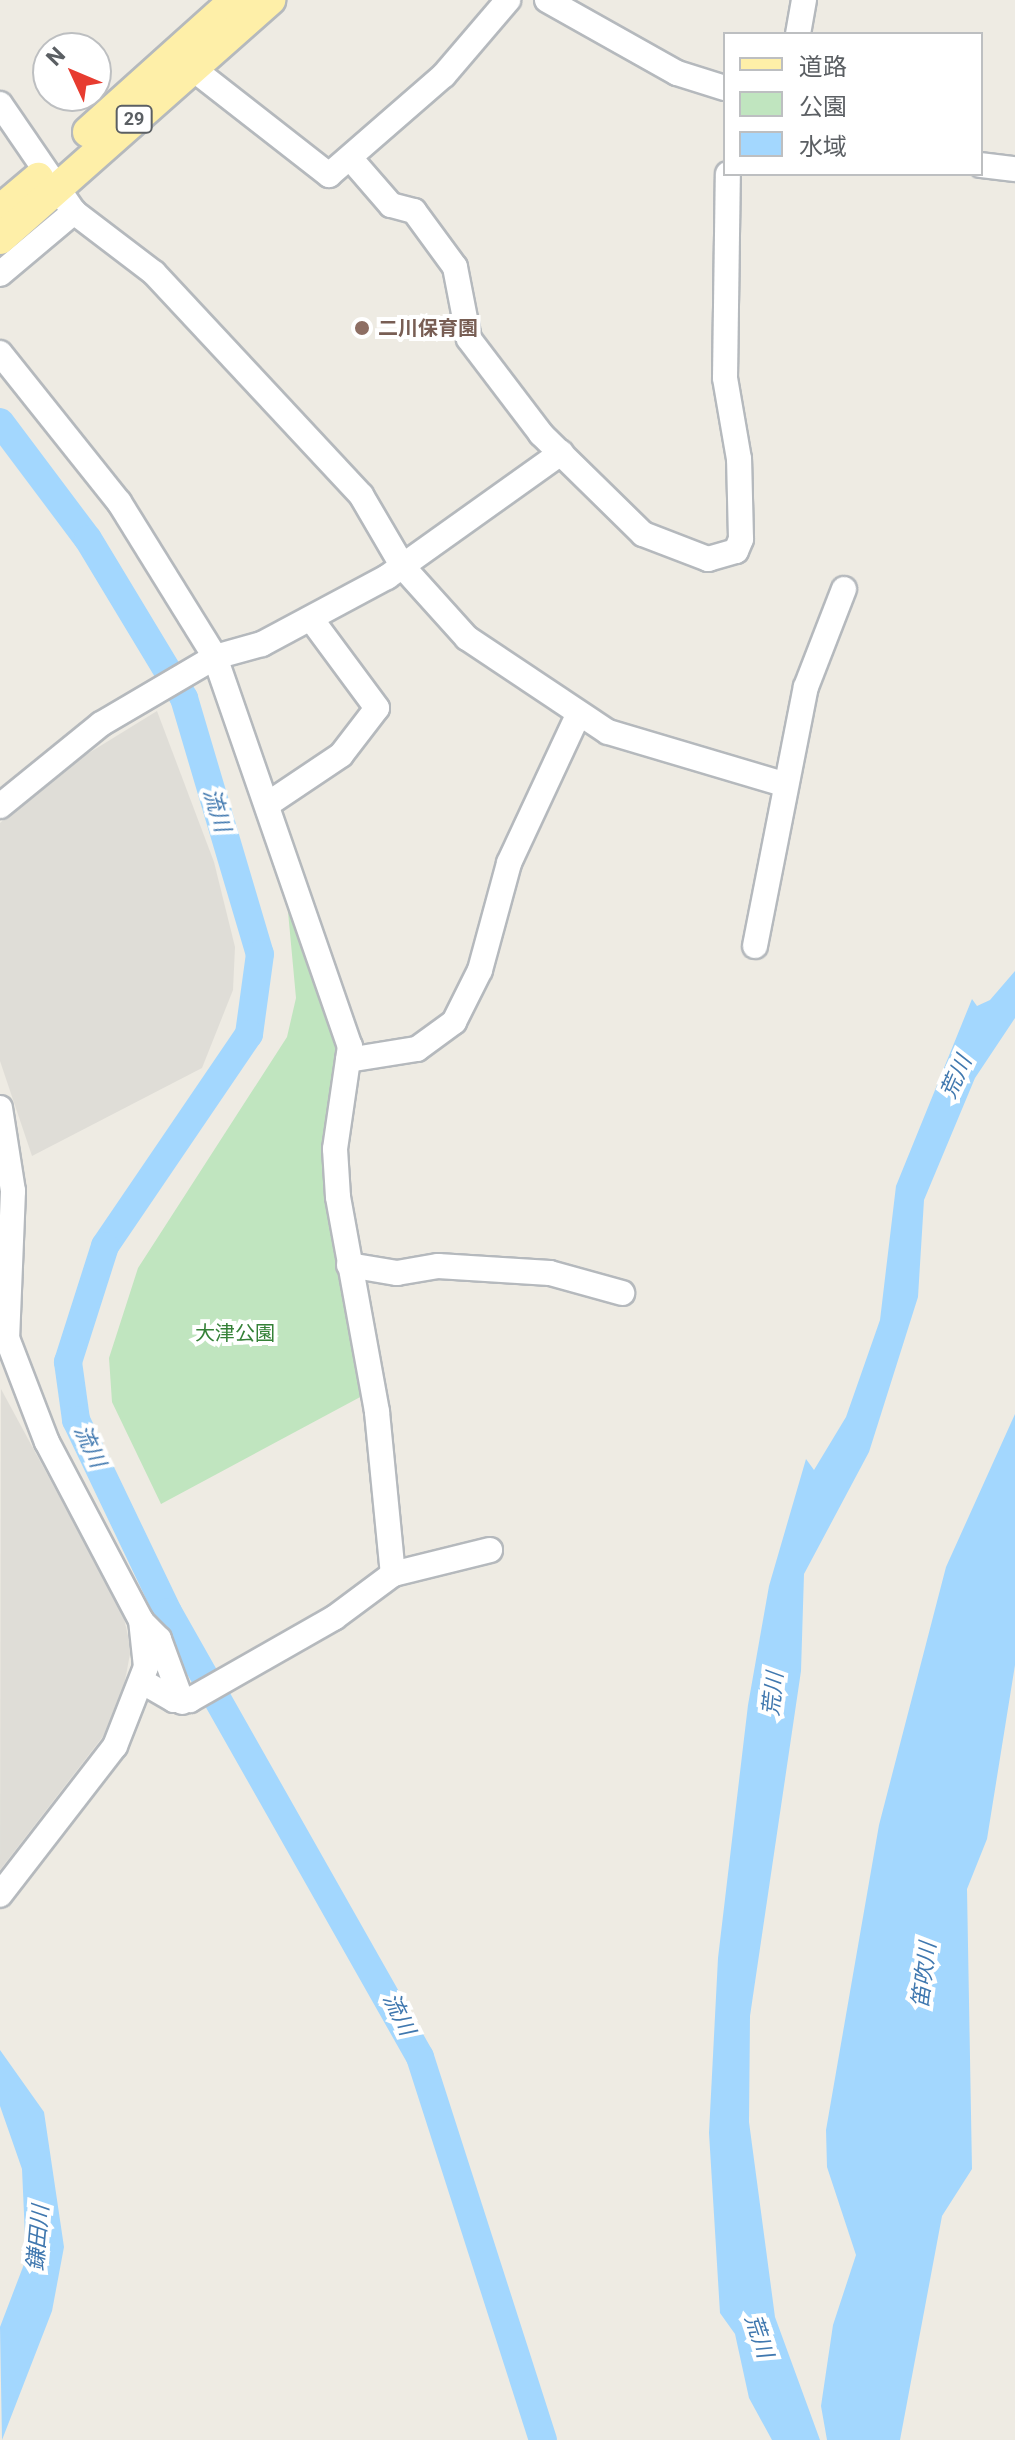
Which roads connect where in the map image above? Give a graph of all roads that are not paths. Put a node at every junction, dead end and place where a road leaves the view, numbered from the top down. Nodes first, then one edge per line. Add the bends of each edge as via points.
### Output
1 (235, 0) edge
2 (270, 0) edge
3 (508, 0) edge
4 (547, 0) edge
5 (804, 0) edge
6 (798, 32) edge
7 (192, 68) junction
8 (723, 87) edge
9 (0, 104) edge
10 (351, 159) junction
11 (983, 165) edge
12 (1015, 169) edge
13 (728, 176) edge
14 (59, 190) junction
15 (0, 210) edge
16 (0, 239) edge
17 (0, 274) edge
18 (0, 353) edge
19 (561, 453) junction
20 (403, 567) junction
21 (844, 589) dead end
22 (312, 620) junction
23 (215, 658) junction
24 (577, 717) junction
25 (784, 784) junction
26 (268, 804) junction
27 (0, 806) edge
28 (755, 946) dead end
29 (348, 1060) junction
30 (0, 1108) edge
31 (349, 1265) junction
32 (622, 1293) dead end
33 (10, 1375) edge
34 (490, 1550) dead end
35 (393, 1574) junction
36 (141, 1620) junction
37 (143, 1682) junction
38 (192, 1697) junction
39 (0, 1895) edge

1 - 14 main road, 29
2 - 7 main road, 29
3 - 10 street via 444,75
4 - 8 street via 677,73
5 - 6 street
7 - 10 street via 329,175
7 - 14 main road, 29
9 - 14 street
10 - 19 street via 391,205 414,211 455,267 469,339
11 - 12 street
13 - 19 street via 725,378 739,459 736,551 708,559 660,544 593,491
14 - 15 main road, 29
14 - 16 main road, 29
14 - 17 street
14 - 20 street via 154,273 361,495
18 - 23 street via 119,502
19 - 20 street
20 - 22 street
20 - 24 street via 467,638
21 - 25 street via 806,687
22 - 23 street via 262,644
22 - 26 street via 377,708 341,755
23 - 26 street
23 - 27 street via 101,724
24 - 25 street via 652,750
24 - 29 street via 509,863 480,970 454,1022 417,1049
25 - 28 street
26 - 29 street via 350,1046
29 - 31 street via 335,1149
30 - 33 street via 13,1191
31 - 32 street via 397,1273 438,1266 550,1273
31 - 35 street via 377,1412
33 - 36 street
34 - 35 street
35 - 38 street via 238,1675
36 - 37 street
36 - 38 street via 159,1639
37 - 38 street
37 - 39 street via 115,1746

